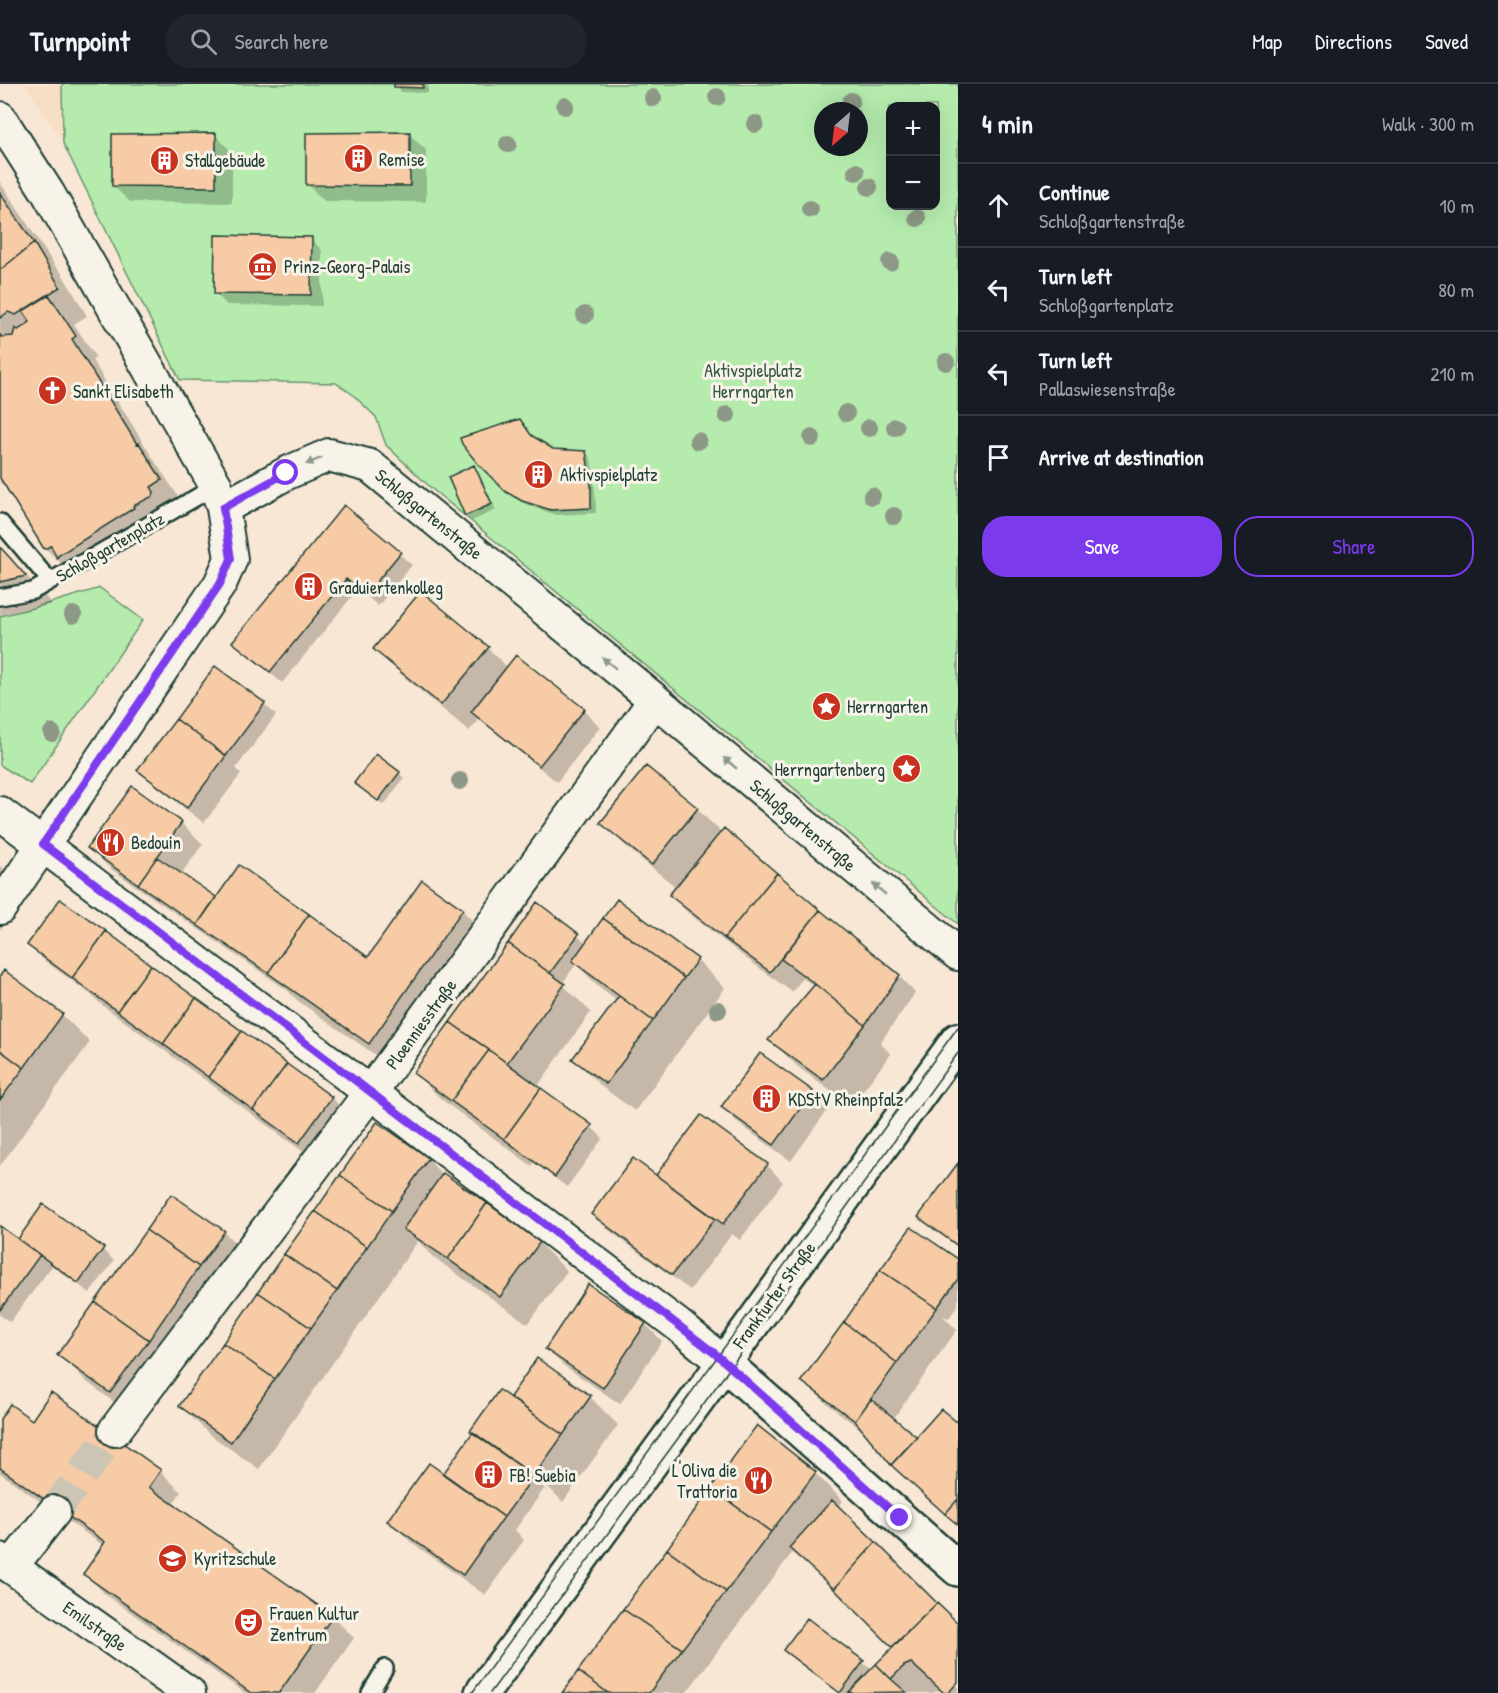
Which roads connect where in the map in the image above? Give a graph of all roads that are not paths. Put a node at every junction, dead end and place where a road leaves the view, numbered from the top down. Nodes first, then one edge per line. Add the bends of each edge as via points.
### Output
1 (0, 118) edge
2 (220, 497) junction
3 (0, 522) edge
4 (50, 581) junction
5 (0, 597) edge
6 (655, 700) junction
7 (0, 813) edge
8 (43, 844) junction
9 (0, 908) edge
10 (958, 954) edge
11 (958, 1040) edge
12 (370, 1093) junction
13 (724, 1363) junction
14 (115, 1430) tunnel mouth
15 (54, 1512) tunnel mouth
16 (6, 1563) edge
17 (958, 1569) edge
18 (385, 1668) dead end
19 (189, 1693) edge
20 (370, 1693) edge
21 (482, 1693) edge

1 - 2 street via 48,193
2 - 4 lane, Schloßgartenplatz
6 -> 2 street, Schloßgartenstraße via 370,466 328,455
2 - 8 street via 231,559 220,584
3 - 4 lane
4 - 5 lane, Schloßgartenplatz via 33,591
10 -> 6 street, Schloßgartenstraße
6 - 12 street, Ploenniesstraße
7 - 8 street
8 - 9 street
8 - 12 street
11 - 13 main road, Frankfurter Straße
12 - 13 street
12 - 14 street, Ploenniesstraße
13 - 17 main road
13 - 21 main road, Frankfurter Straße
15 - 16 street
16 - 19 street, Emilstraße
18 - 20 lane

